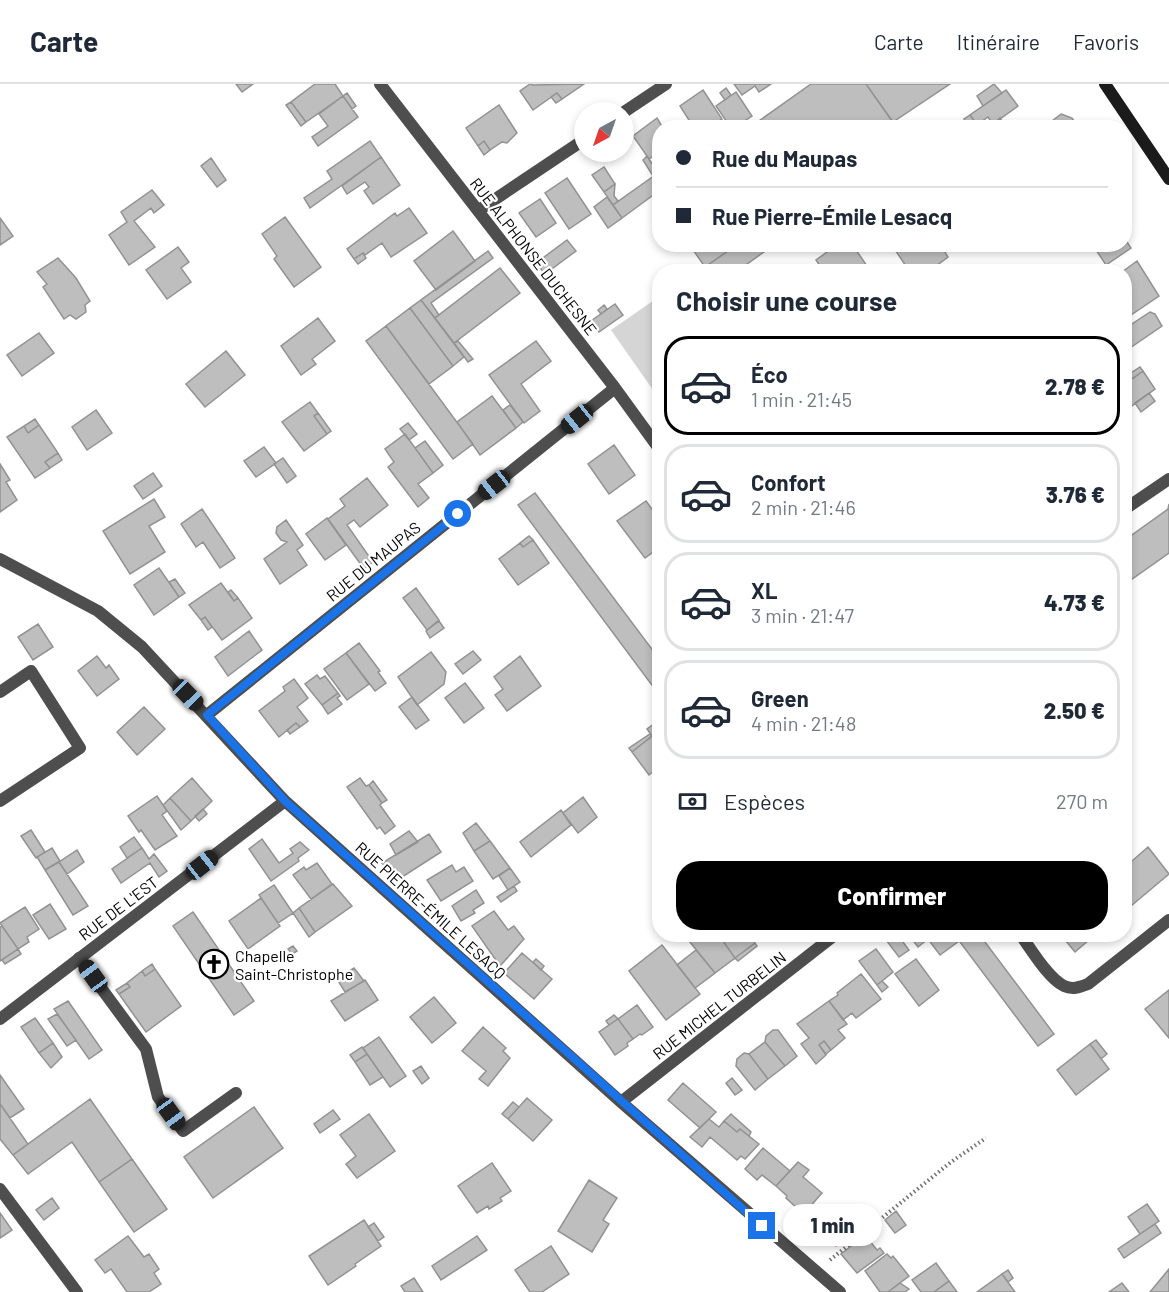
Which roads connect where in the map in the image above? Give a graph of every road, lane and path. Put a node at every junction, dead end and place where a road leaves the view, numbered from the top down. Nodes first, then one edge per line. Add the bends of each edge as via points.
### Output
1 (380, 84) edge
2 (666, 84) edge
3 (1105, 84) edge
4 (634, 105) edge
5 (1129, 120) edge
6 (1132, 124) edge
7 (574, 146) edge
8 (1169, 179) edge
9 (479, 210) junction
10 (615, 388) junction
11 (652, 439) edge
12 (1169, 479) edge
13 (1132, 504) edge
14 (0, 559) edge
15 (0, 692) edge
16 (207, 715) junction
17 (0, 801) edge
18 (285, 801) junction
19 (1169, 920) edge
20 (826, 942) edge
21 (1026, 942) edge
22 (79, 958) junction
23 (0, 1019) edge
24 (236, 1092) dead end
25 (621, 1102) junction
26 (986, 1138) dead end
27 (0, 1189) edge
28 (815, 1272) junction
29 (835, 1291) edge
30 (77, 1292) edge

1 - 9 street, RUE ALPHONSE DUCHESNE
2 - 4 street
3 - 5 street
6 - 8 street
7 - 9 street
9 - 10 street, RUE ALPHONSE DUCHESNE
10 - 11 street, RUE ALPHONSE DUCHESNE
10 - 16 street, RUE DU MAUPAS
12 - 13 street
14 - 16 street, RUE PIERRE-ÉMILE LESACQ via 98,611 142,647
15 - 17 street via 31,671 80,748
16 - 18 street, RUE PIERRE-ÉMILE LESACQ
18 - 22 street, RUE DE L'EST
18 - 25 street, RUE PIERRE-ÉMILE LESACQ
19 - 21 street via 1088,984 1076,988 1064,986 1051,975
20 - 25 street, RUE MICHEL TURBELIN
22 - 23 street, RUE DE L'EST
22 - 24 street via 146,1049 158,1097 183,1131
25 - 28 street, RUE PIERRE-ÉMILE LESACQ
26 - 28 path
27 - 30 street
28 - 29 street, RUE PIERRE-ÉMILE LESACQ

